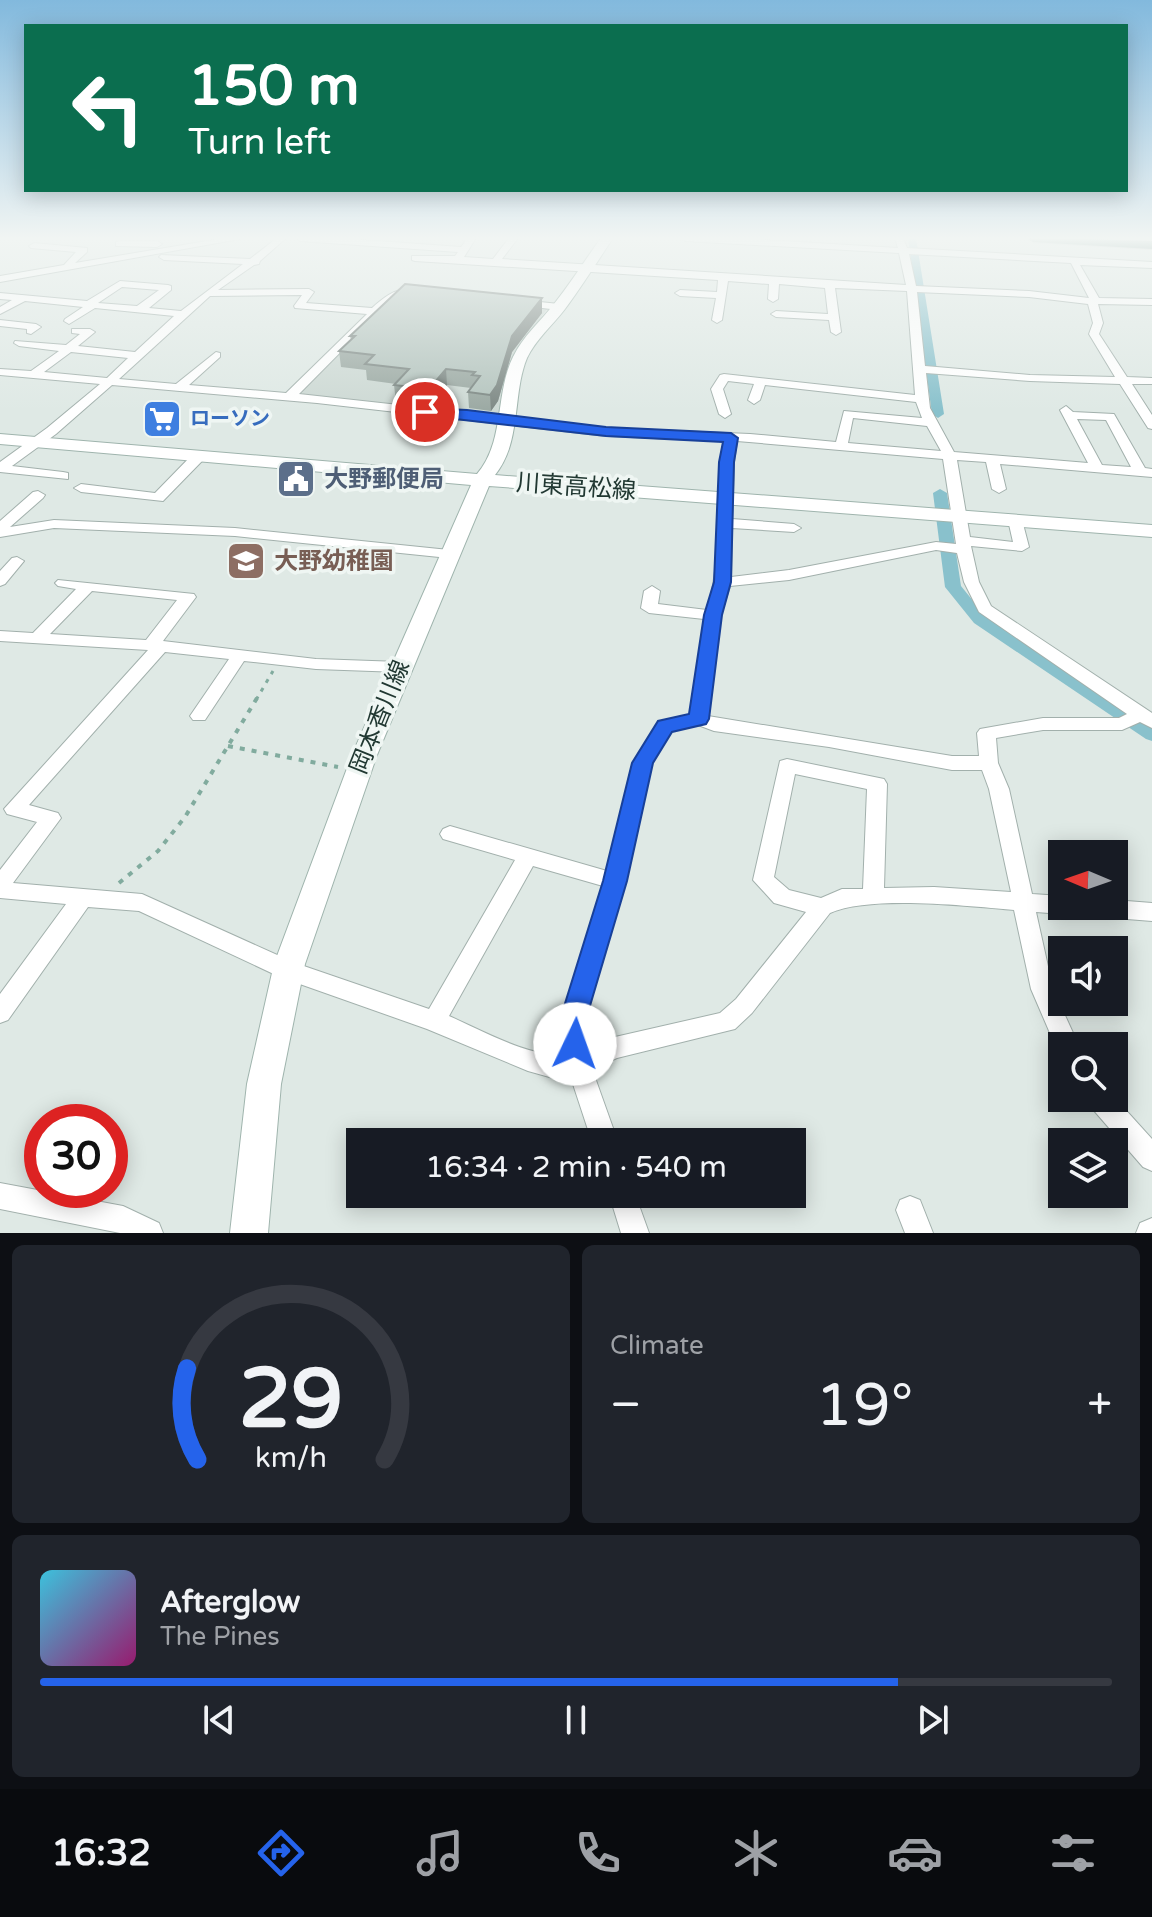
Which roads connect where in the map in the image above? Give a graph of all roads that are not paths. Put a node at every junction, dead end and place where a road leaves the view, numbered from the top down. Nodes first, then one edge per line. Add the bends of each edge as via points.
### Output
1 (719, 295) edge
2 (0, 296) edge
3 (104, 296) edge
4 (158, 296) edge
5 (205, 296) edge
6 (306, 296) edge
7 (390, 296) edge
8 (567, 296) edge
9 (773, 296) edge
10 (831, 296) edge
11 (910, 296) edge
12 (1043, 296) edge
13 (1091, 296) edge
14 (22, 299) junction
15 (773, 299) dead end
16 (48, 301) junction
17 (1094, 301) junction
18 (514, 302) edge
19 (1152, 302) edge
20 (90, 306) junction
21 (559, 307) junction
22 (37, 309) dead end
23 (138, 310) junction
24 (0, 311) edge
25 (375, 311) junction
26 (183, 314) junction
27 (776, 314) dead end
28 (834, 317) junction
29 (717, 320) dead end
30 (0, 323) edge
31 (117, 324) dead end
32 (31, 331) dead end
33 (836, 332) dead end
34 (19, 343) dead end
35 (69, 349) junction
36 (216, 355) dead end
37 (140, 356) junction
38 (920, 369) junction
39 (0, 372) edge
40 (35, 374) junction
41 (1121, 380) junction
42 (1152, 381) edge
43 (760, 382) junction
44 (109, 383) junction
45 (177, 389) junction
46 (289, 397) junction
47 (921, 399) junction
48 (754, 400) dead end
49 (725, 414) dead end
50 (508, 419) junction
51 (928, 422) junction
52 (1152, 425) edge
53 (731, 438) junction
54 (0, 439) edge
55 (41, 442) junction
56 (841, 447) junction
57 (199, 456) junction
58 (948, 456) junction
59 (992, 459) junction
60 (0, 468) edge
61 (1097, 468) junction
62 (1146, 472) edge
63 (63, 476) dead end
64 (482, 480) junction
65 (81, 488) dead end
66 (999, 489) dead end
67 (38, 495) dead end
68 (726, 498) junction
69 (959, 516) junction
70 (1015, 520) junction
71 (724, 523) junction
72 (794, 528) dead end
73 (0, 530) edge
74 (1152, 531) edge
75 (963, 546) junction
76 (449, 554) junction
77 (17, 561) dead end
78 (0, 581) edge
79 (723, 582) junction
80 (63, 583) dead end
81 (88, 586) junction
82 (652, 591) dead end
83 (713, 615) junction
84 (0, 636) edge
85 (35, 640) junction
86 (156, 646) junction
87 (240, 655) junction
88 (400, 667) junction
89 (199, 716) dead end
90 (699, 719) junction
91 (1138, 719) edge
92 (989, 763) junction
93 (450, 834) dead end
94 (528, 856) junction
95 (615, 881) junction
96 (0, 888) edge
97 (873, 895) junction
98 (91, 900) junction
99 (1025, 902) junction
100 (1048, 904) edge
101 (822, 907) junction
102 (1128, 910) edge
103 (1152, 912) edge
104 (288, 970) junction
105 (0, 1013) edge
106 (434, 1021) junction
107 (1061, 1032) edge
108 (578, 1063) junction
109 (1111, 1112) edge
110 (600, 1128) edge
111 (1152, 1158) edge
112 (0, 1196) edge
113 (627, 1208) edge
114 (149, 1233) edge
115 (249, 1233) edge
116 (635, 1233) edge

1 - 29 street
2 - 14 street
3 - 20 street
4 - 23 street
5 - 26 street
6 - 25 street via 299,306
7 - 25 street
8 - 21 main road, 岡本香川線
9 - 15 street
10 - 28 street
11 - 38 street
12 - 17 street
13 - 17 street
14 - 16 street
14 - 24 street
16 - 20 street
16 - 22 street
17 - 19 street
17 - 41 street via 1094,334
18 - 21 street
20 - 23 street
20 - 35 street via 72,326 90,332
21 - 50 main road, 岡本香川線 via 518,361
23 - 26 street
23 - 31 street
25 - 46 street
26 - 37 street
27 - 28 street
28 - 33 street
30 - 32 street via 36,327
34 - 35 street
35 - 37 street
35 - 40 street
36 - 45 street
37 - 44 street
38 - 41 street
38 - 47 street
39 - 40 street
40 - 44 street
41 - 42 street
41 - 52 street
43 - 47 street
43 - 48 street
43 - 49 street via 724,377 717,389
44 - 45 street
44 - 55 street
45 - 46 street
46 - 50 street
47 - 51 street
50 - 53 street via 606,432
50 - 64 main road, 岡本香川線 via 492,468
51 - 56 street via 848,414
51 - 58 street
53 - 56 street
53 - 68 street
54 - 55 main road, 川東高松線
55 - 57 main road, 川東高松線
55 - 60 street
56 - 58 street
57 - 64 main road, 川東高松線
57 - 65 street via 158,498
58 - 59 street
58 - 69 street
59 - 61 street
59 - 66 street
60 - 63 street
61 - 62 street
61 - 62 street via 1067,411 1110,417
64 - 68 main road, 川東高松線
64 - 76 main road, 岡本香川線
67 - 73 street
68 - 69 main road, 川東高松線
68 - 71 street
69 - 70 main road, 川東高松線
69 - 75 street
70 - 74 main road, 川東高松線
70 - 75 street via 1022,547
71 - 72 street
71 - 79 street
73 - 76 street via 54,524 235,532
75 - 79 street via 936,546 803,573
75 - 91 street via 974,593 985,609
76 - 88 main road, 岡本香川線
77 - 78 street
79 - 83 street
80 - 81 street
81 - 85 street
81 - 86 street via 188,597
82 - 83 street via 649,608
83 - 90 street
84 - 85 street
85 - 86 street
86 - 87 street
86 - 96 street via 14,809 51,818
87 - 88 street
87 - 89 street
88 - 104 main road, 岡本香川線 via 357,771
90 - 92 street via 952,763
90 - 95 street via 665,726 643,763
91 - 92 street via 986,733
92 - 99 street
93 - 94 street
94 - 95 street
94 - 106 street
95 - 108 street via 571,1026
96 - 98 street
97 - 99 street
97 - 101 street via 842,898
97 - 101 street via 877,784 787,766 763,880 782,897
98 - 104 street via 142,903
98 - 105 street
99 - 100 street
99 - 107 street via 1042,989
101 - 108 street via 727,1022 615,1048
102 - 103 street
104 - 106 street
104 - 115 main road, 岡本香川線 via 272,1034
106 - 108 street via 528,1060 553,1067
108 - 110 street
109 - 111 street
112 - 114 street via 123,1220
113 - 116 street

